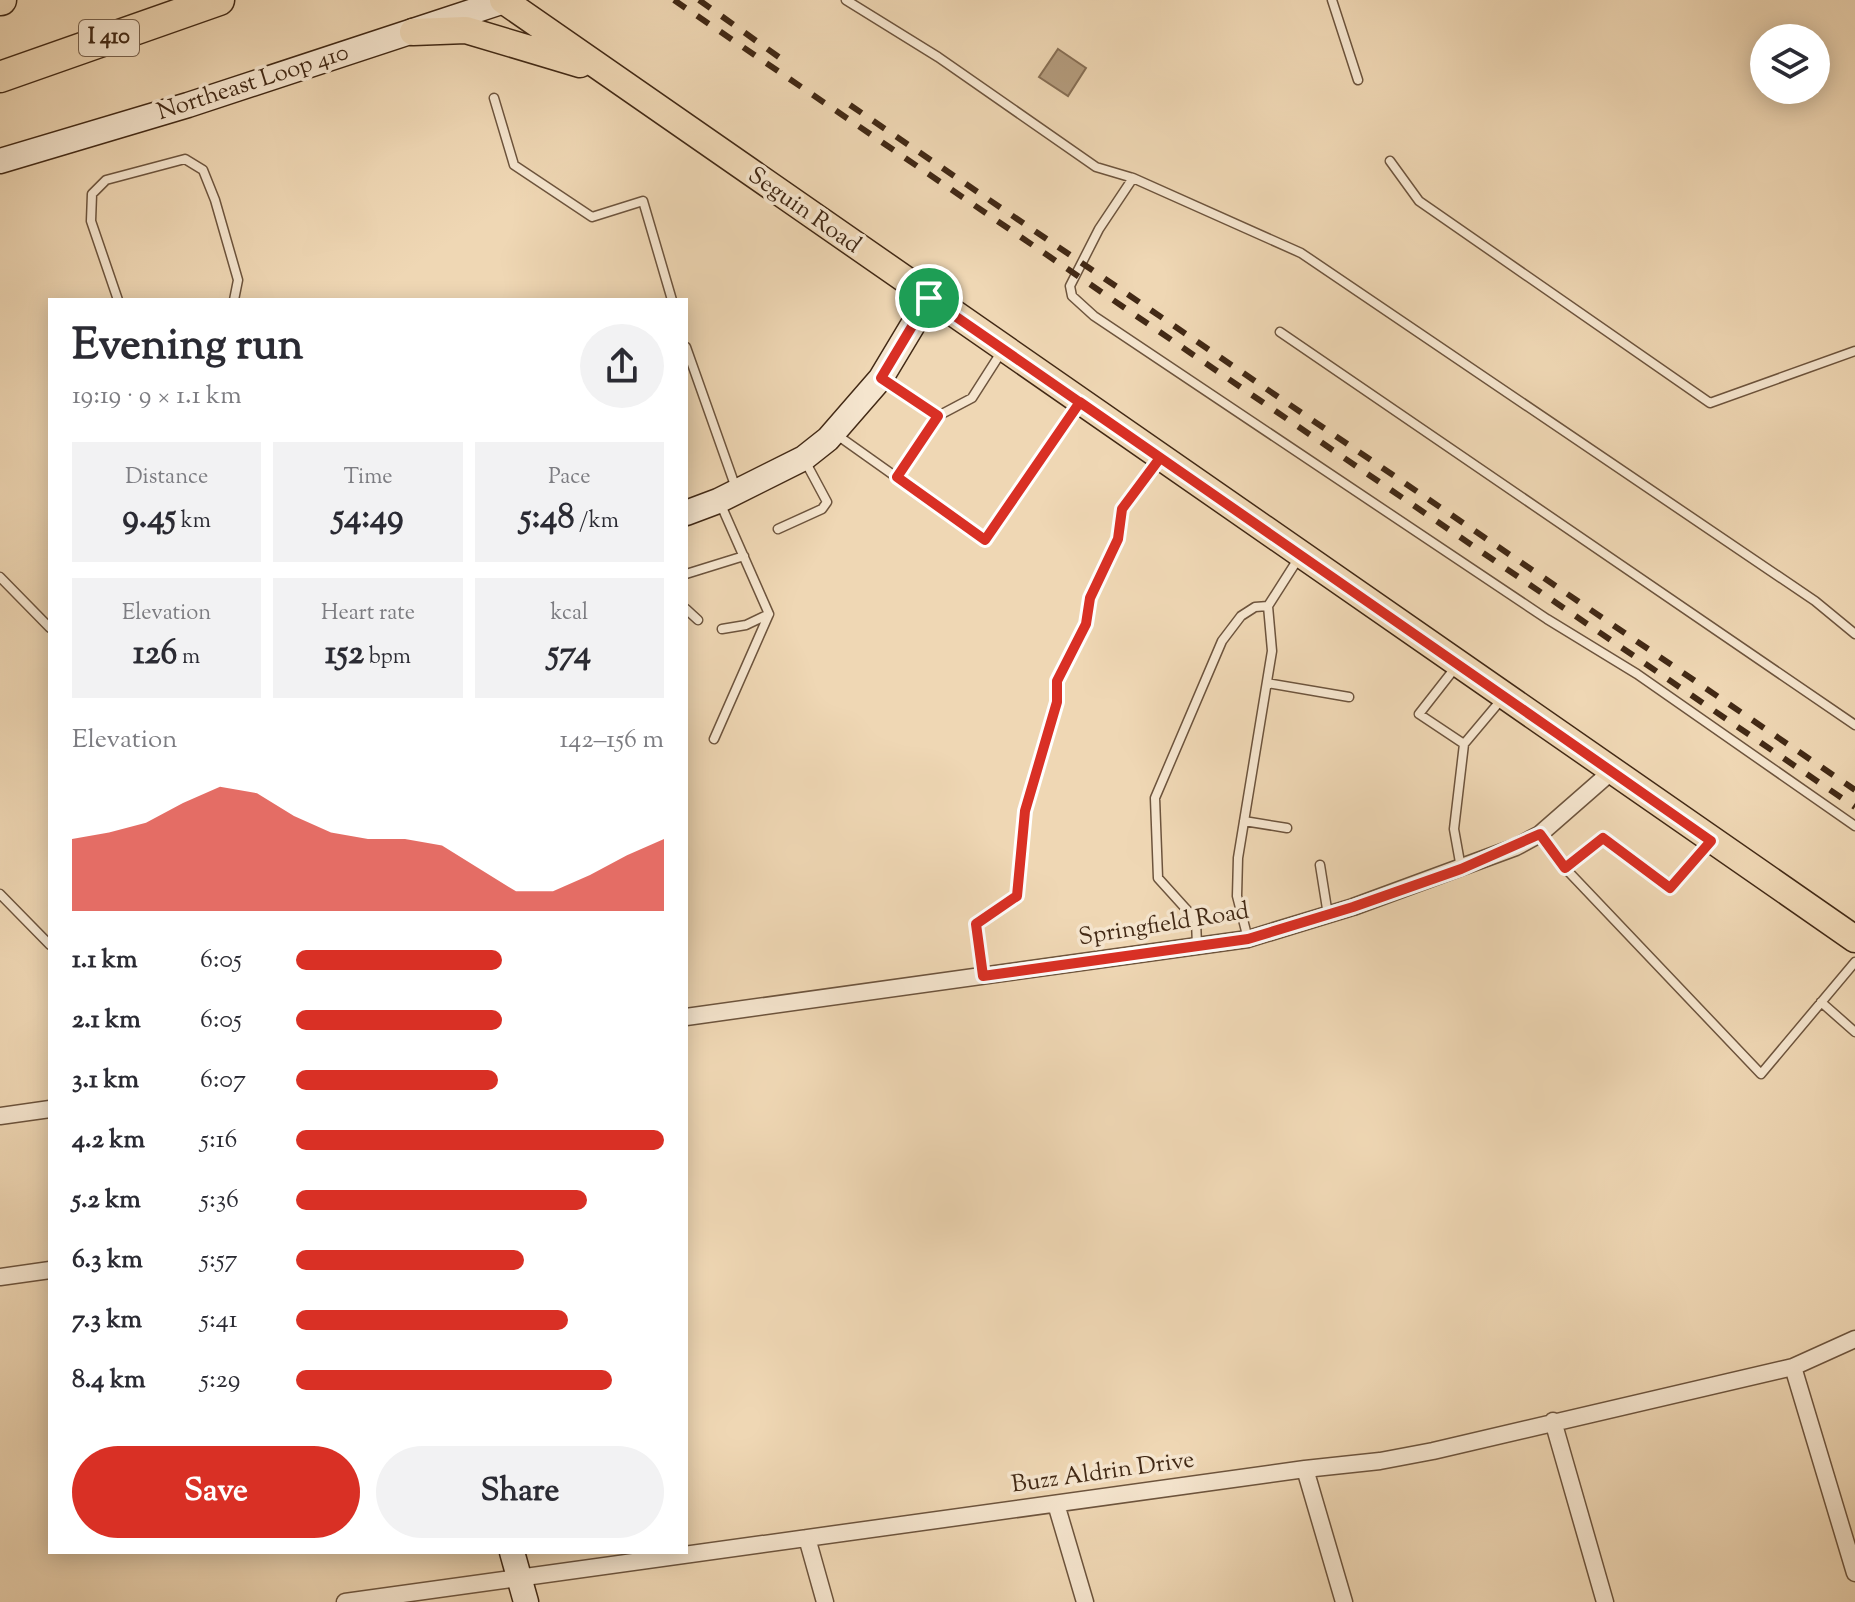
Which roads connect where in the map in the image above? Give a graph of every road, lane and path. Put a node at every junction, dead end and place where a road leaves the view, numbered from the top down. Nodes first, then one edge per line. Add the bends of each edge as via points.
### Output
1 (219, 0) edge
2 (504, 0) edge
3 (846, 0) edge
4 (1332, 0) edge
5 (413, 32) junction
6 (604, 72) junction
7 (0, 77) edge
8 (1358, 80) dead end
9 (494, 98) dead end
10 (0, 161) edge
11 (1390, 161) dead end
12 (1133, 178) junction
13 (117, 298) edge
14 (234, 298) edge
15 (671, 298) edge
16 (929, 298) junction
17 (1280, 332) dead end
18 (1003, 349) junction
19 (1855, 351) edge
20 (688, 354) edge
21 (881, 378) junction
22 (1080, 402) junction
23 (938, 416) junction
24 (834, 432) junction
25 (804, 458) junction
26 (1160, 458) junction
27 (897, 477) junction
28 (728, 496) junction
29 (688, 512) edge
30 (778, 529) dead end
31 (1301, 555) junction
32 (744, 556) junction
33 (688, 573) edge
34 (0, 577) edge
35 (1268, 606) junction
36 (688, 611) edge
37 (769, 614) junction
38 (698, 620) dead end
39 (48, 626) edge
40 (722, 629) dead end
41 (1855, 634) edge
42 (1458, 664) junction
43 (1267, 683) junction
44 (1349, 697) dead end
45 (1505, 697) junction
46 (1855, 725) edge
47 (714, 739) dead end
48 (1464, 744) junction
49 (1612, 771) junction
50 (1244, 821) junction
51 (1855, 826) edge
52 (1287, 828) dead end
53 (1540, 834) junction
54 (1711, 841) junction
55 (1320, 865) dead end
56 (1565, 868) junction
57 (1461, 869) junction
58 (0, 894) edge
59 (1328, 915) junction
60 (1248, 939) junction
61 (1855, 939) edge
62 (48, 943) edge
63 (1197, 946) junction
64 (1855, 962) edge
65 (983, 976) junction
66 (1821, 1002) junction
67 (688, 1017) edge
68 (1855, 1032) edge
69 (48, 1109) edge
70 (0, 1116) edge
71 (48, 1270) edge
72 (0, 1277) edge
73 (1855, 1339) edge
74 (1793, 1367) junction
75 (1553, 1421) junction
76 (1305, 1469) junction
77 (1056, 1504) junction
78 (807, 1538) junction
79 (513, 1554) edge
80 (1855, 1573) edge
81 (519, 1578) junction
82 (345, 1602) edge
83 (526, 1602) edge
84 (825, 1602) edge
85 (1085, 1602) edge
86 (1344, 1602) edge
87 (1605, 1602) edge

1 - 7 highway, I 410
2 - 5 main road, Northeast Loop 410
2 - 6 main road, Seguin Road
3 - 12 lane via 1096,167
4 - 8 lane
5 - 6 main road via 466,30
5 - 10 main road, Northeast Loop 410
6 - 16 main road, Seguin Road
9 - 15 lane via 514,165 592,217 643,201
11 - 19 lane via 1419,201 1710,403
12 - 41 lane via 1301,253 1815,601
12 - 51 lane via 1070,286 1072,296 1094,316 1534,611 1637,674
13 - 14 lane via 91,221 92,194 106,180 185,159 203,170 215,200 238,280
16 - 18 main road, Seguin Road
16 - 21 main road
17 - 46 lane
18 - 22 main road, Seguin Road
18 - 23 lane via 972,398
20 - 28 lane
21 - 23 lane
21 - 24 main road
22 - 26 main road, Seguin Road
22 - 27 lane via 985,540
23 - 27 lane
24 - 25 main road
24 - 27 lane
25 - 28 main road
25 - 30 lane via 827,502
26 - 31 main road, Seguin Road
26 - 65 lane via 1122,509 1118,539 1090,598 1086,624 1057,681 1057,702 1025,811 1017,896 976,924
28 - 29 main road
28 - 32 lane
31 - 35 lane
31 - 42 main road, Seguin Road
32 - 33 lane
32 - 37 lane
34 - 39 lane
35 - 43 lane via 1272,651
35 - 63 lane via 1241,616 1222,641 1155,798 1158,878 1196,920
36 - 38 lane
37 - 40 lane
37 - 47 lane
42 - 45 main road, Seguin Road
42 - 48 lane via 1419,714
43 - 44 lane
43 - 50 lane
45 - 48 lane
45 - 49 main road, Seguin Road
48 - 57 lane via 1454,829
49 - 53 street, Springfield Road
49 - 54 main road, Seguin Road
50 - 52 lane
50 - 60 lane via 1237,896
53 - 56 lane
53 - 57 street, Springfield Road
54 - 56 lane via 1670,888 1603,838
54 - 61 main road, Seguin Road
55 - 59 lane
56 - 66 lane via 1761,1074
57 - 59 street, Springfield Road
58 - 62 lane
59 - 60 street, Springfield Road
60 - 63 street, Springfield Road
63 - 65 street, Springfield Road
64 - 66 lane
65 - 67 street, Springfield Road
66 - 68 lane
69 - 70 street
71 - 72 street
73 - 74 street, Buzz Aldrin Drive
74 - 75 street, Buzz Aldrin Drive
74 - 80 street
75 - 76 street, Buzz Aldrin Drive via 1433,1451
75 - 87 street
76 - 77 street, Buzz Aldrin Drive
76 - 86 street
77 - 78 street, Buzz Aldrin Drive
77 - 85 street
78 - 81 street, Buzz Aldrin Drive
78 - 84 street
79 - 81 main road
81 - 82 street, Buzz Aldrin Drive
81 - 83 main road

